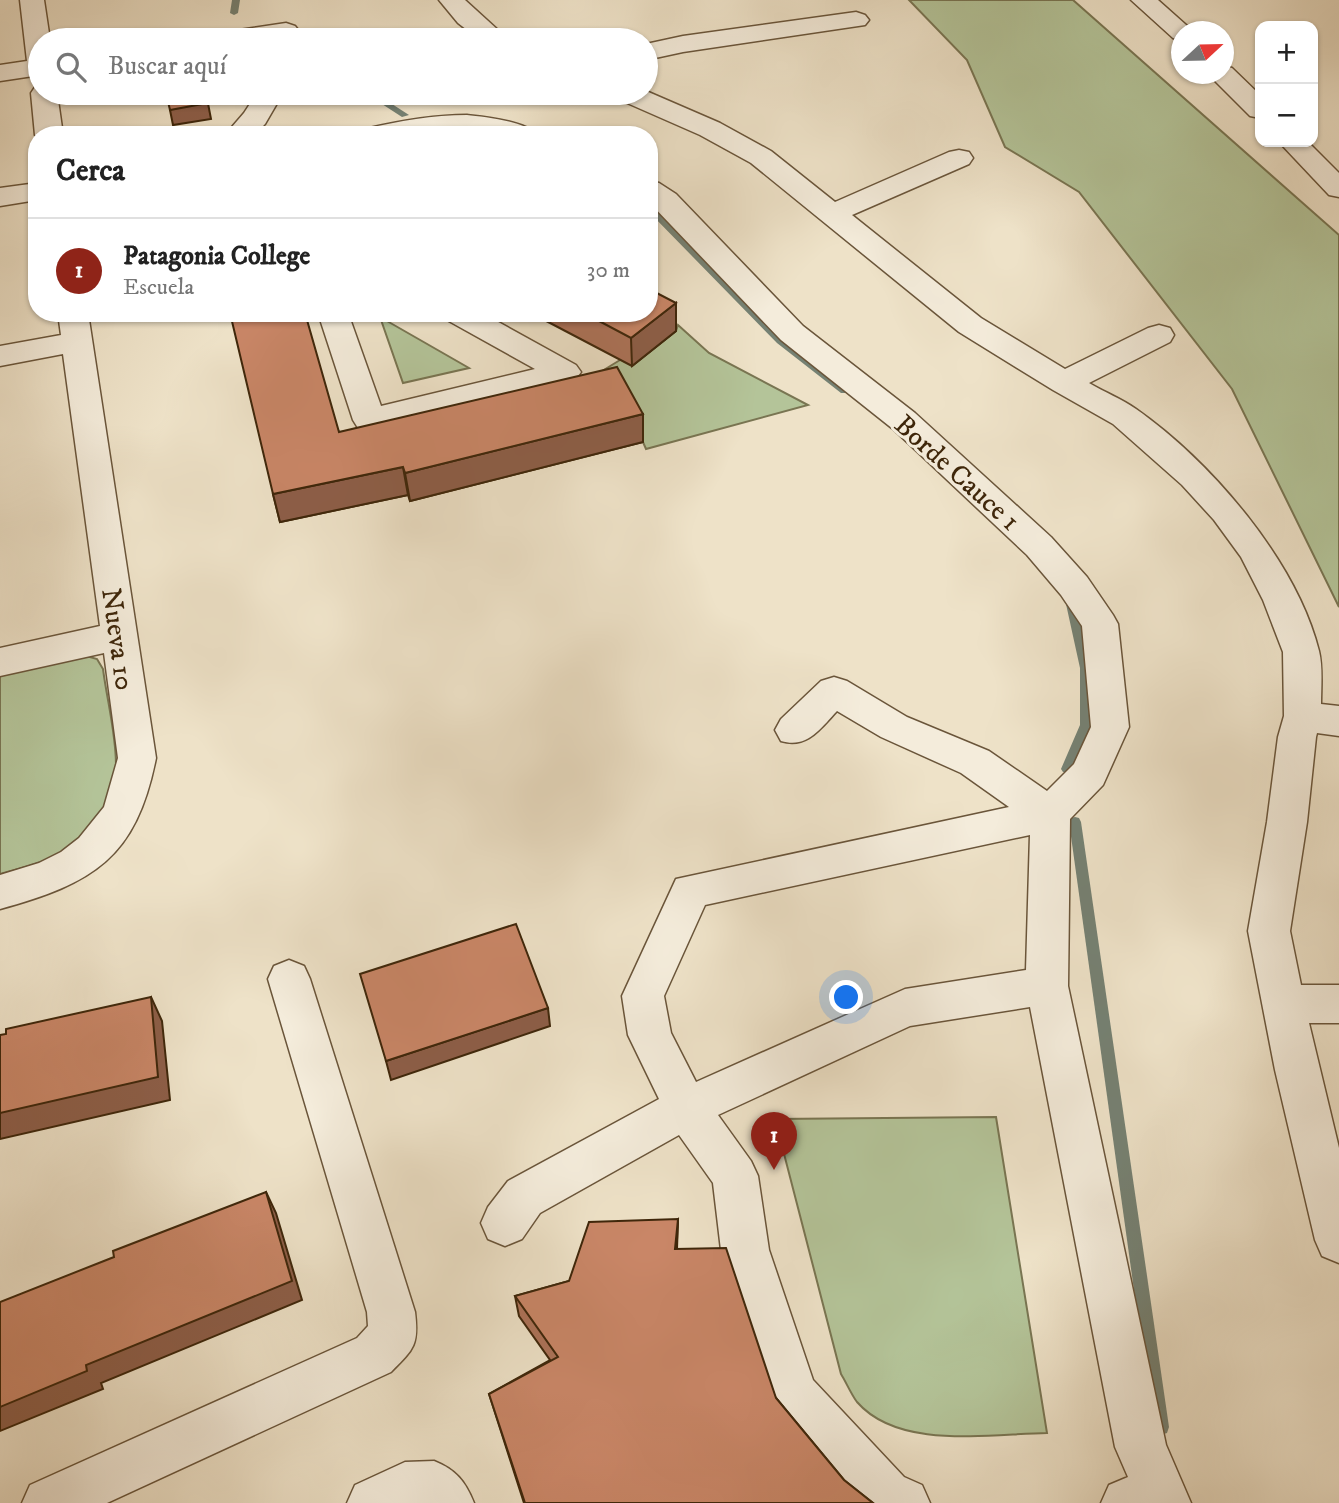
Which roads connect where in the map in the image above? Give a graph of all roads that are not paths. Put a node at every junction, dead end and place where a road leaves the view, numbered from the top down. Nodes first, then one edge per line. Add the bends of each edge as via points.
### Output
1 (32, 0) edge
2 (451, 0) edge
3 (1143, 0) edge
4 (856, 20) dead end
5 (1171, 24) edge
6 (35, 28) edge
7 (480, 28) edge
8 (658, 49) edge
9 (28, 67) edge
10 (0, 73) edge
11 (1233, 84) edge
12 (46, 105) edge
13 (263, 105) edge
14 (654, 105) edge
15 (1255, 105) edge
16 (49, 126) edge
17 (248, 126) edge
18 (421, 126) edge
19 (498, 126) edge
20 (1298, 147) edge
21 (960, 158) dead end
22 (1339, 189) edge
23 (28, 192) edge
24 (658, 195) edge
25 (0, 197) edge
26 (833, 213) junction
27 (336, 322) edge
28 (474, 322) edge
29 (75, 328) edge
30 (1159, 334) dead end
31 (0, 356) edge
32 (1064, 383) junction
33 (118, 636) junction
34 (0, 662) edge
35 (1321, 719) edge
36 (794, 730) dead end
37 (1050, 814) junction
38 (0, 892) edge
39 (289, 979) dead end
40 (1047, 986) junction
41 (1339, 1003) edge
42 (1286, 1004) junction
43 (686, 1108) junction
44 (505, 1223) dead end
45 (1339, 1240) edge
46 (1151, 1501) edge
47 (48, 1503) edge
48 (373, 1503) edge
49 (448, 1503) edge
50 (904, 1503) edge

1 - 6 street
2 - 7 street
3 - 5 street
4 - 8 street
9 - 10 street
11 - 15 street
12 - 16 street
13 - 17 street
14 - 26 street via 737,142
18 - 19 street via 465,122
20 - 22 street
21 - 26 street
23 - 25 street
24 - 37 street, Borde Cauce 1 via 792,333 904,421 1039,546 1100,625 1110,727 1089,774
26 - 32 street via 970,325
27 - 28 street via 369,420 565,372
29 - 31 street
29 - 33 street, Nueva 10
30 - 32 street
32 - 35 street via 1124,416 1161,446 1226,512 1255,551 1281,600
33 - 34 street
33 - 38 street, Nueva 10 via 137,758 132,788 108,835 88,855 66,871
35 - 42 street via 1297,737 1269,931
36 - 37 street via 834,691 894,727 975,762
37 - 40 street
37 - 43 street via 691,891 643,996 650,1035
39 - 47 street via 391,1312 393,1335 374,1355
40 - 43 street via 905,1008
40 - 46 street
41 - 42 street
42 - 45 street
43 - 44 street via 524,1197
43 - 50 street via 735,1176 745,1250 793,1396 887,1497
48 - 49 street via 405,1488 434,1487

